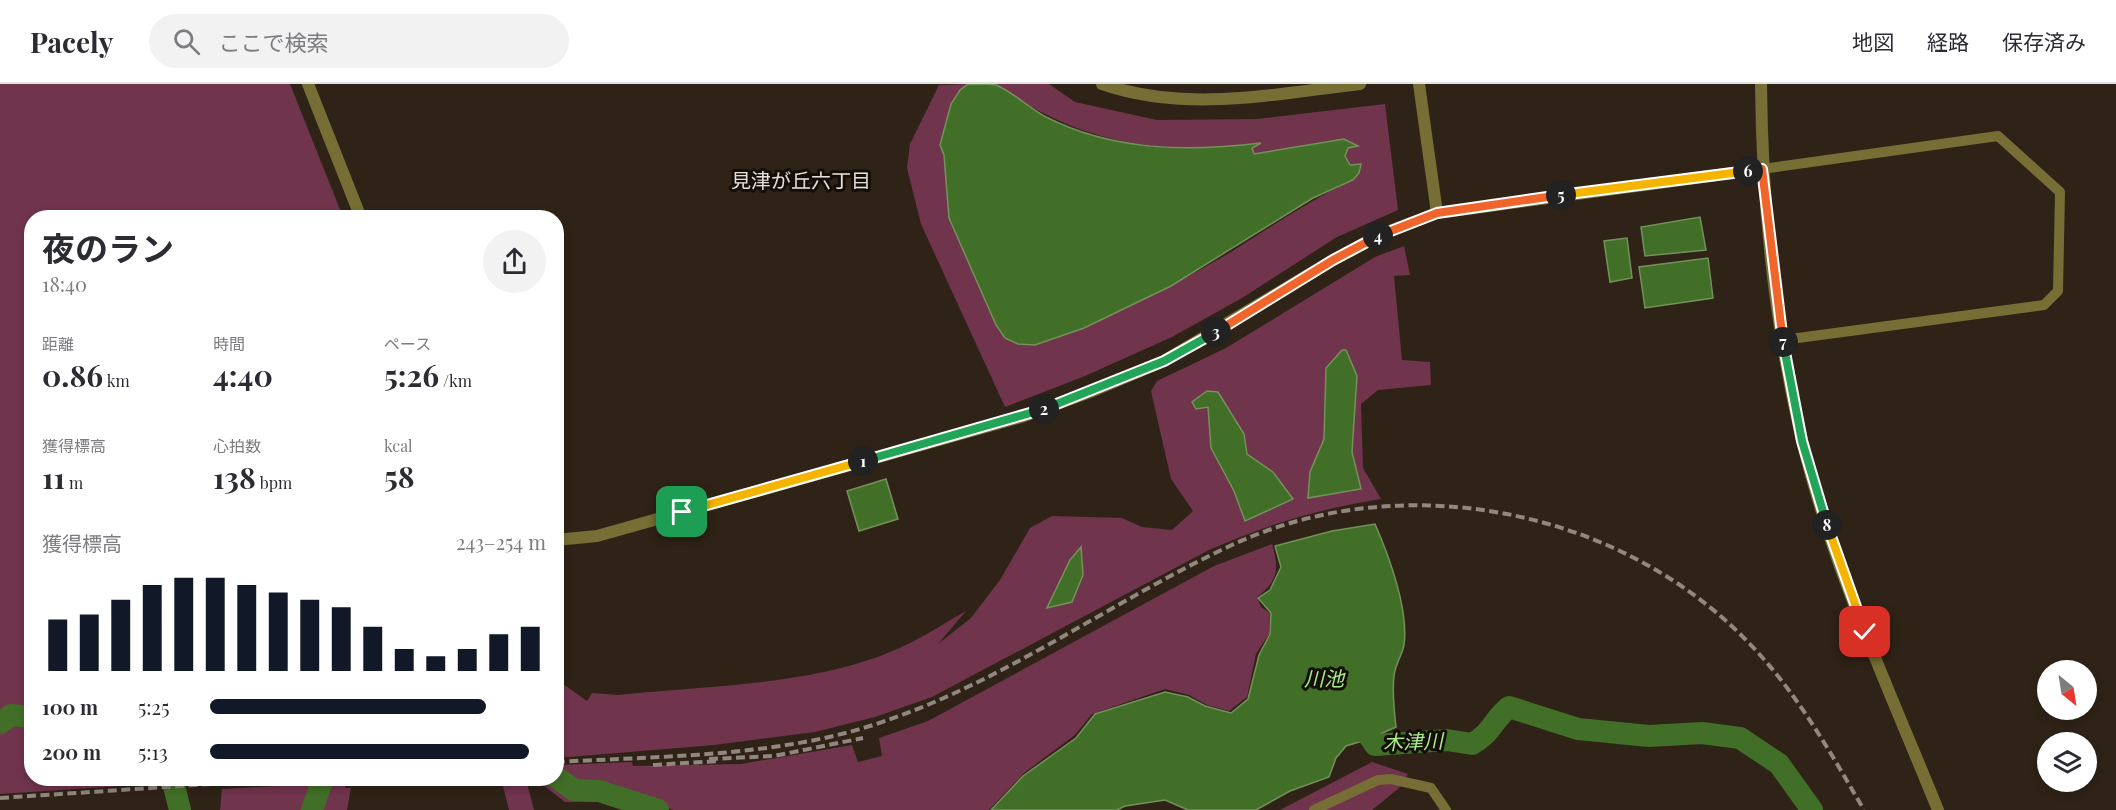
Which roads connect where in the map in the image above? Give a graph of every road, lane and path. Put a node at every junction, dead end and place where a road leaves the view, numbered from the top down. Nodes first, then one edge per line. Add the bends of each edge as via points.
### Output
1 (308, 84) edge
2 (1102, 84) edge
3 (1360, 84) edge
4 (1419, 84) edge
5 (1761, 84) edge
6 (1762, 169) junction
7 (358, 210) edge
8 (1437, 213) junction
9 (1783, 340) junction
10 (564, 539) edge
11 (1314, 810) edge
12 (1446, 810) edge
13 (1938, 810) edge

1 - 7 street
2 - 3 street via 1160,98 1202,101
4 - 8 street
5 - 6 street
6 - 8 street
6 - 9 street
6 - 9 street via 1998,136 2060,192 2058,291 2044,305
8 - 10 street via 1382,234 1164,361 1095,390 1021,417 597,536
9 - 13 street via 1802,441 1826,521 1865,632
11 - 12 street via 1378,780 1391,779 1431,788

